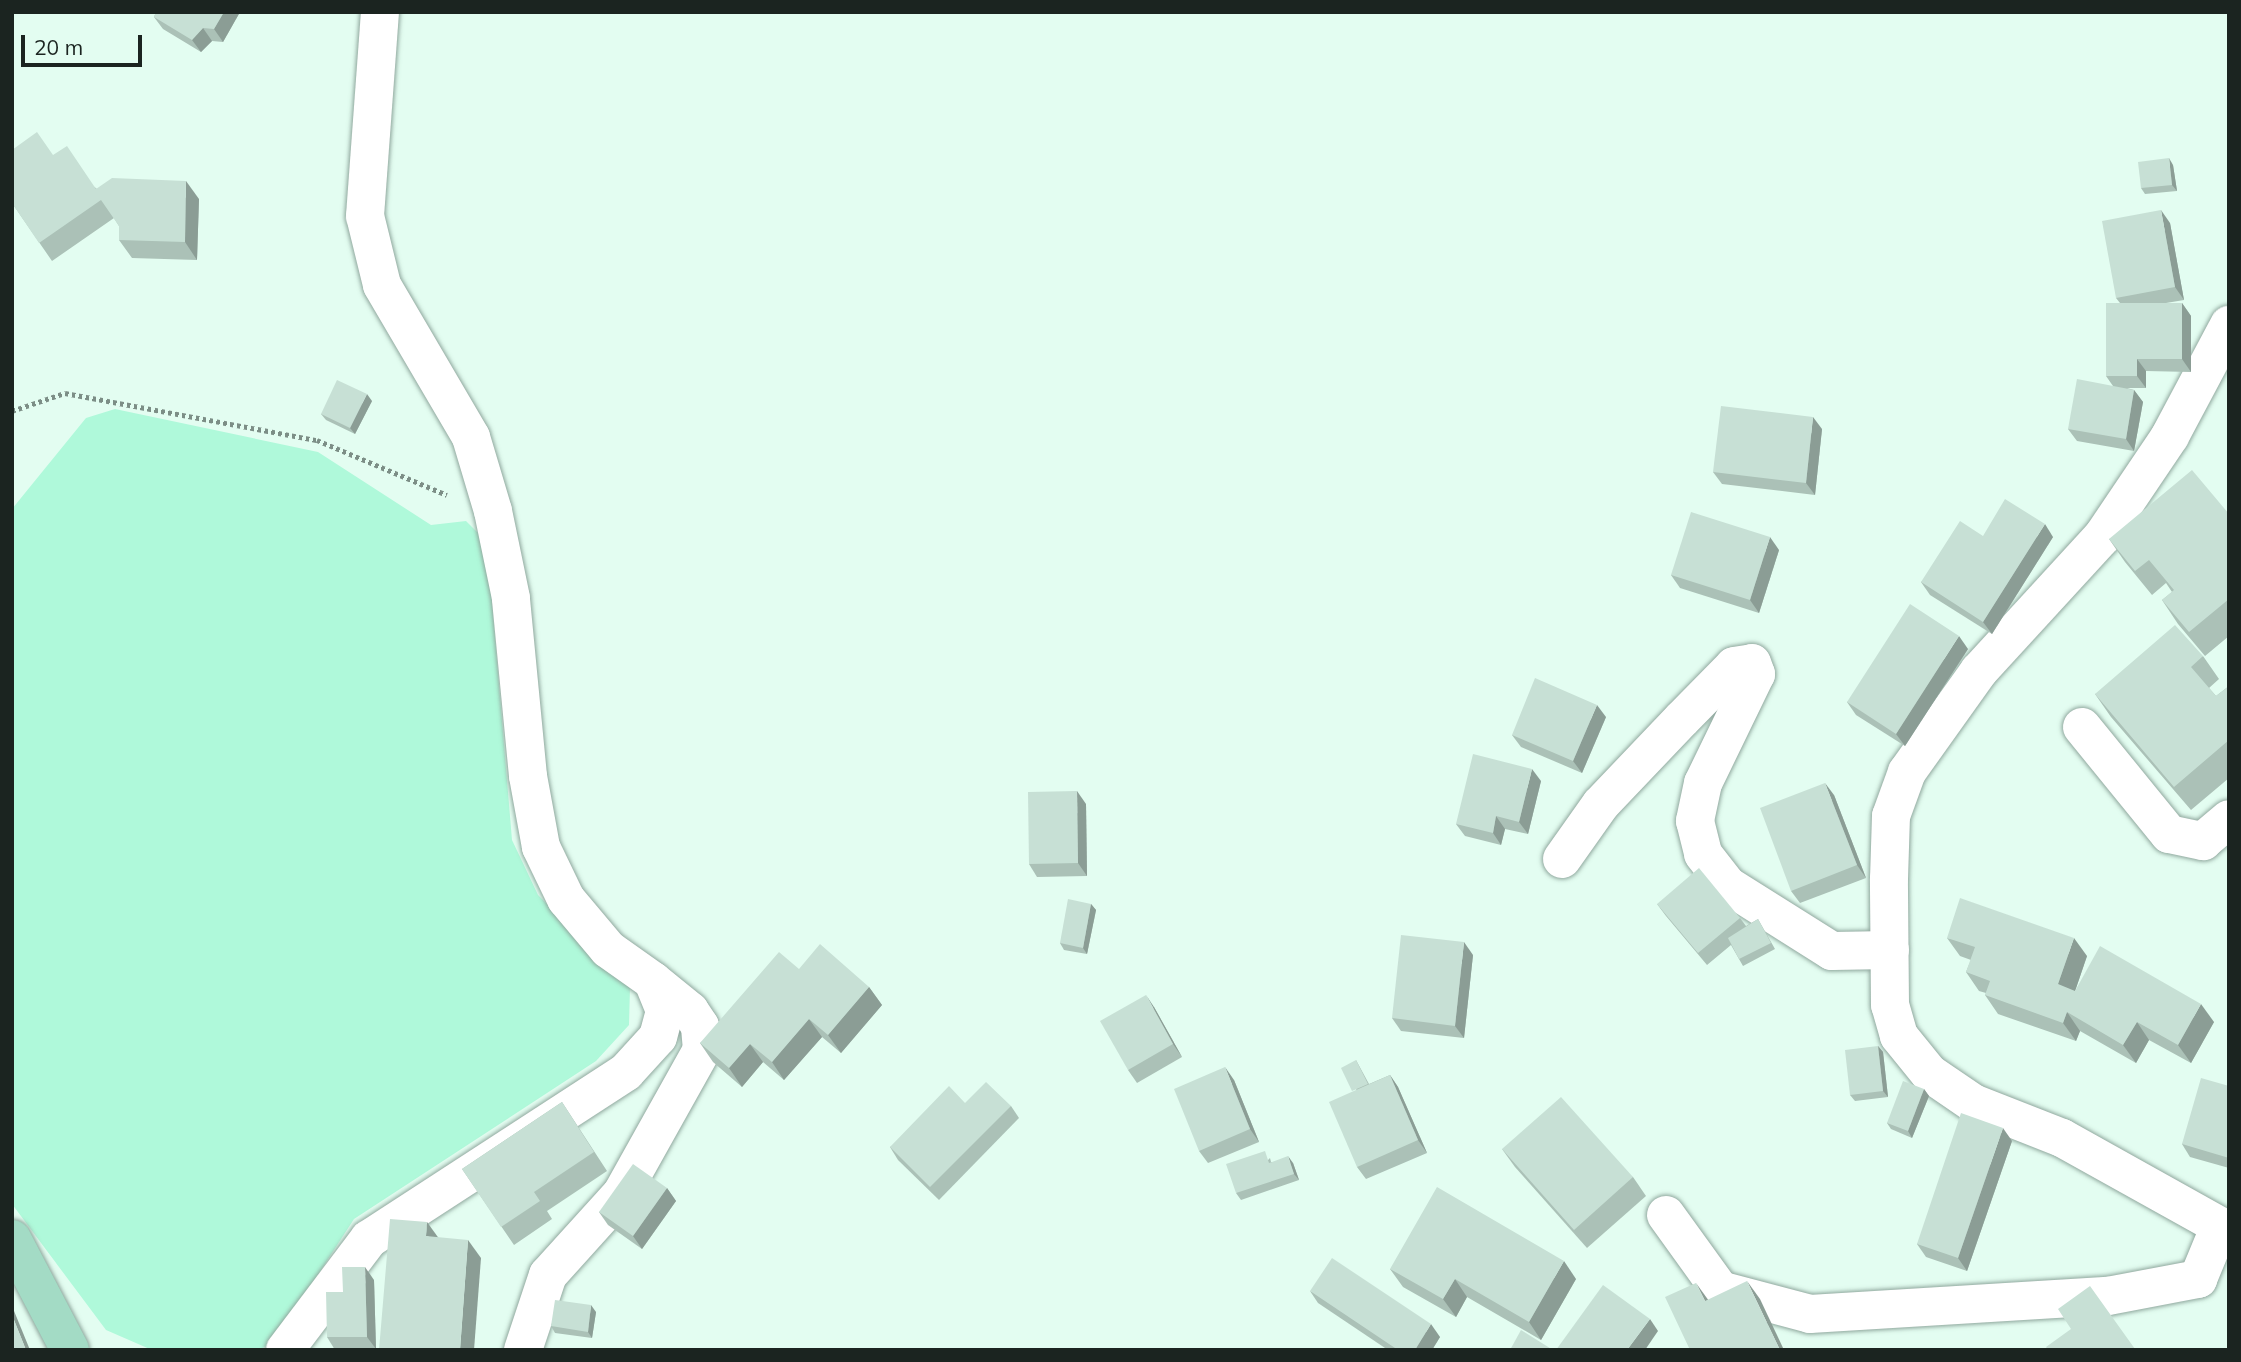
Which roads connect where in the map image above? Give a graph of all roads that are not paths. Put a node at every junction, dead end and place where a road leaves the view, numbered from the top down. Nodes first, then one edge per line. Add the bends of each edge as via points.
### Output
1 (380, 12) edge
2 (2229, 325) edge
3 (2082, 727) dead end
4 (2229, 819) edge
5 (1562, 859) dead end
6 (1889, 950) junction
7 (653, 981) junction
8 (1666, 1215) dead end
9 (12, 1239) edge
10 (70, 1350) edge
11 (285, 1350) edge
12 (523, 1350) edge

1 - 7 street via 365,216 382,285 471,437 495,520 512,598 528,776 541,847 566,899 608,949
2 - 6 street via 2170,436 2102,537 1979,671 1907,772 1891,816
3 - 4 street via 2169,834 2203,841
5 - 6 street via 1601,804 1682,719 1734,666 1752,663 1756,674 1703,783 1695,821 1703,853 1727,884 1832,951
6 - 8 street via 1890,1005 1899,1036 1929,1073 1973,1102 2062,1138 2220,1226 2198,1279 2108,1296 1810,1314 1720,1290
7 - 11 street via 665,1011 658,1038 626,1072 369,1239
7 - 12 street via 690,1011 700,1026 702,1050 622,1193 548,1275
9 - 10 main road

